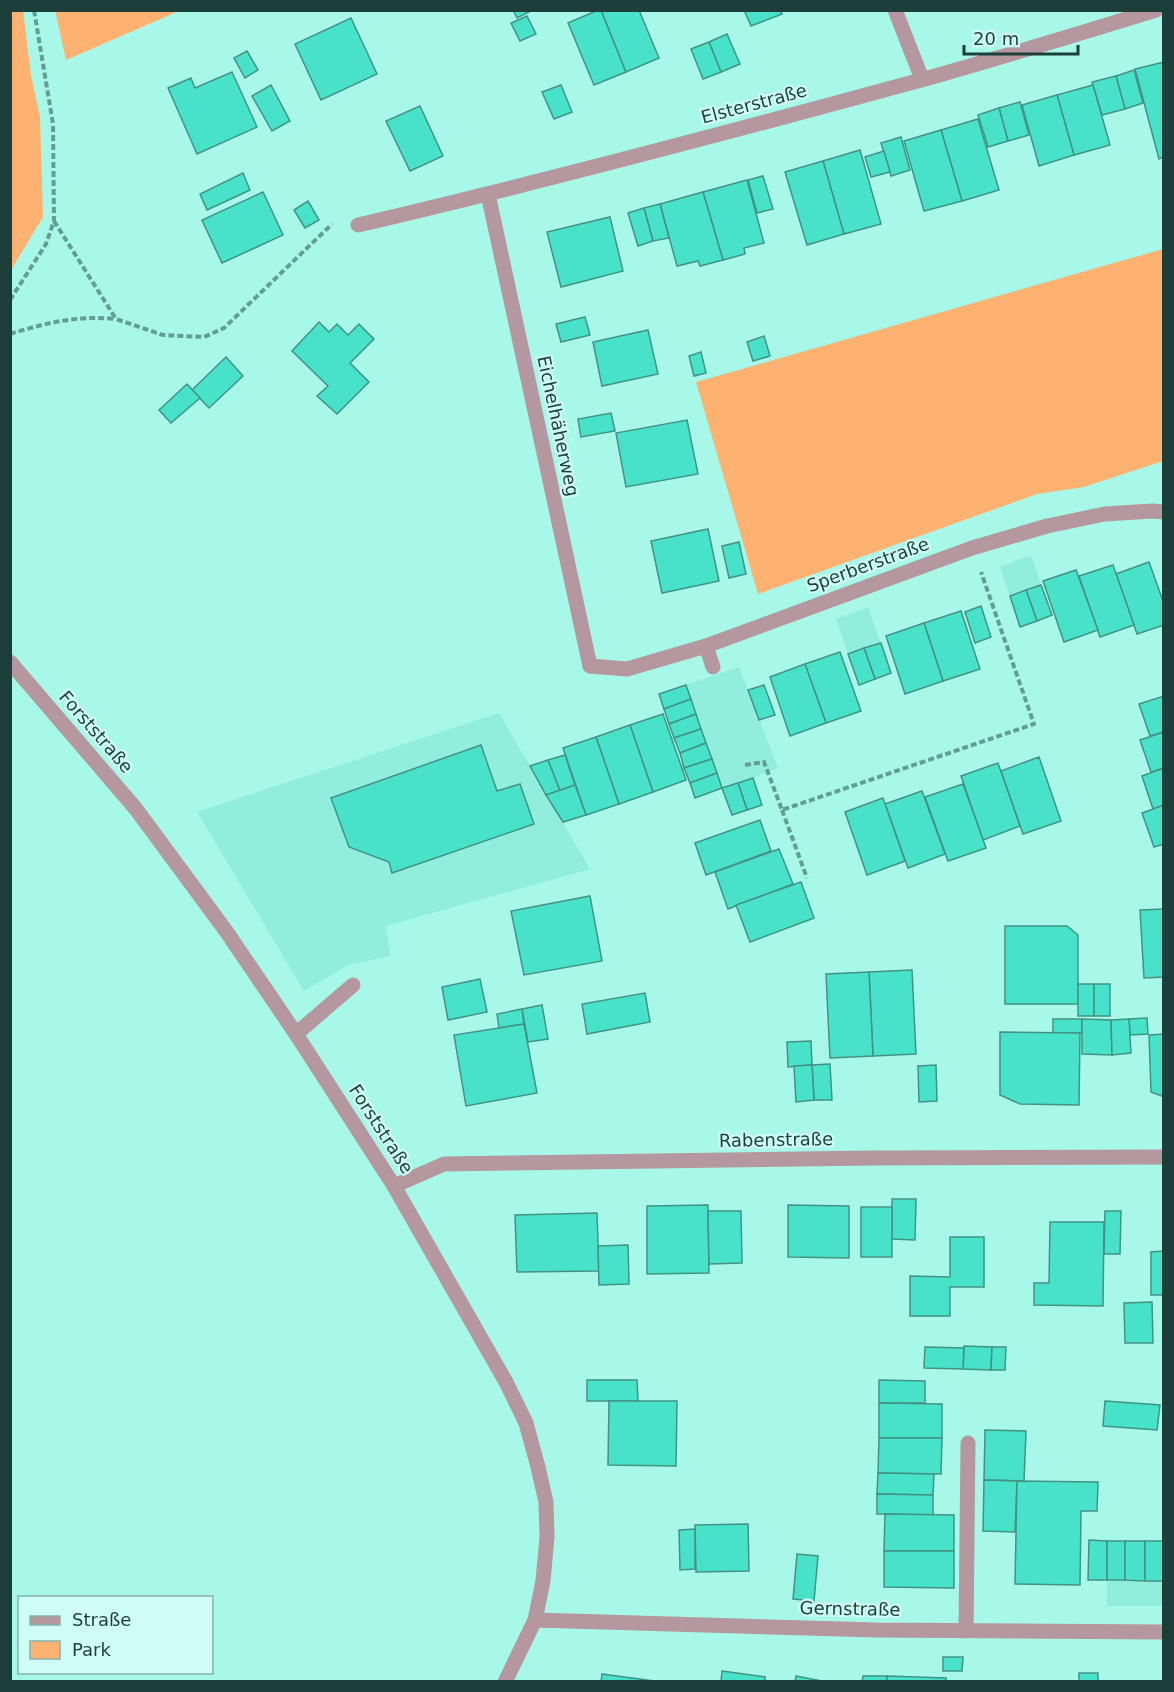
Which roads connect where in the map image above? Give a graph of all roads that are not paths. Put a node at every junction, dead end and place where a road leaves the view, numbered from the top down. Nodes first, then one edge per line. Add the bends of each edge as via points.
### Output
1 (895, 10) edge
2 (1156, 10) edge
3 (922, 80) junction
4 (488, 194) junction
5 (358, 225) dead end
6 (1164, 512) edge
7 (706, 646) junction
8 (10, 662) edge
9 (590, 666) joint
10 (713, 667) dead end
11 (353, 985) dead end
12 (296, 1034) junction
13 (1164, 1157) edge
14 (394, 1186) junction
15 (968, 1443) dead end
16 (535, 1620) junction
17 (966, 1631) junction
18 (1164, 1632) edge
19 (505, 1682) edge

1 - 3 street
2 - 3 street, Elsterstraße
3 - 4 street, Elsterstraße
4 - 5 street, Elsterstraße
4 - 9 street, Eichelhäherweg
6 - 7 street, Sperberstraße via 1105,514 1047,526 972,548
7 - 9 street, Sperberstraße via 627,669
7 - 10 street
8 - 12 street, Forststraße via 136,809
11 - 12 street
12 - 14 street, Forststraße
13 - 14 street, Rabenstraße via 444,1164
14 - 16 street, Forststraße via 526,1423 546,1502 543,1581
15 - 17 street
16 - 17 street, Gernstraße
16 - 19 street, Forststraße
17 - 18 street, Gernstraße

